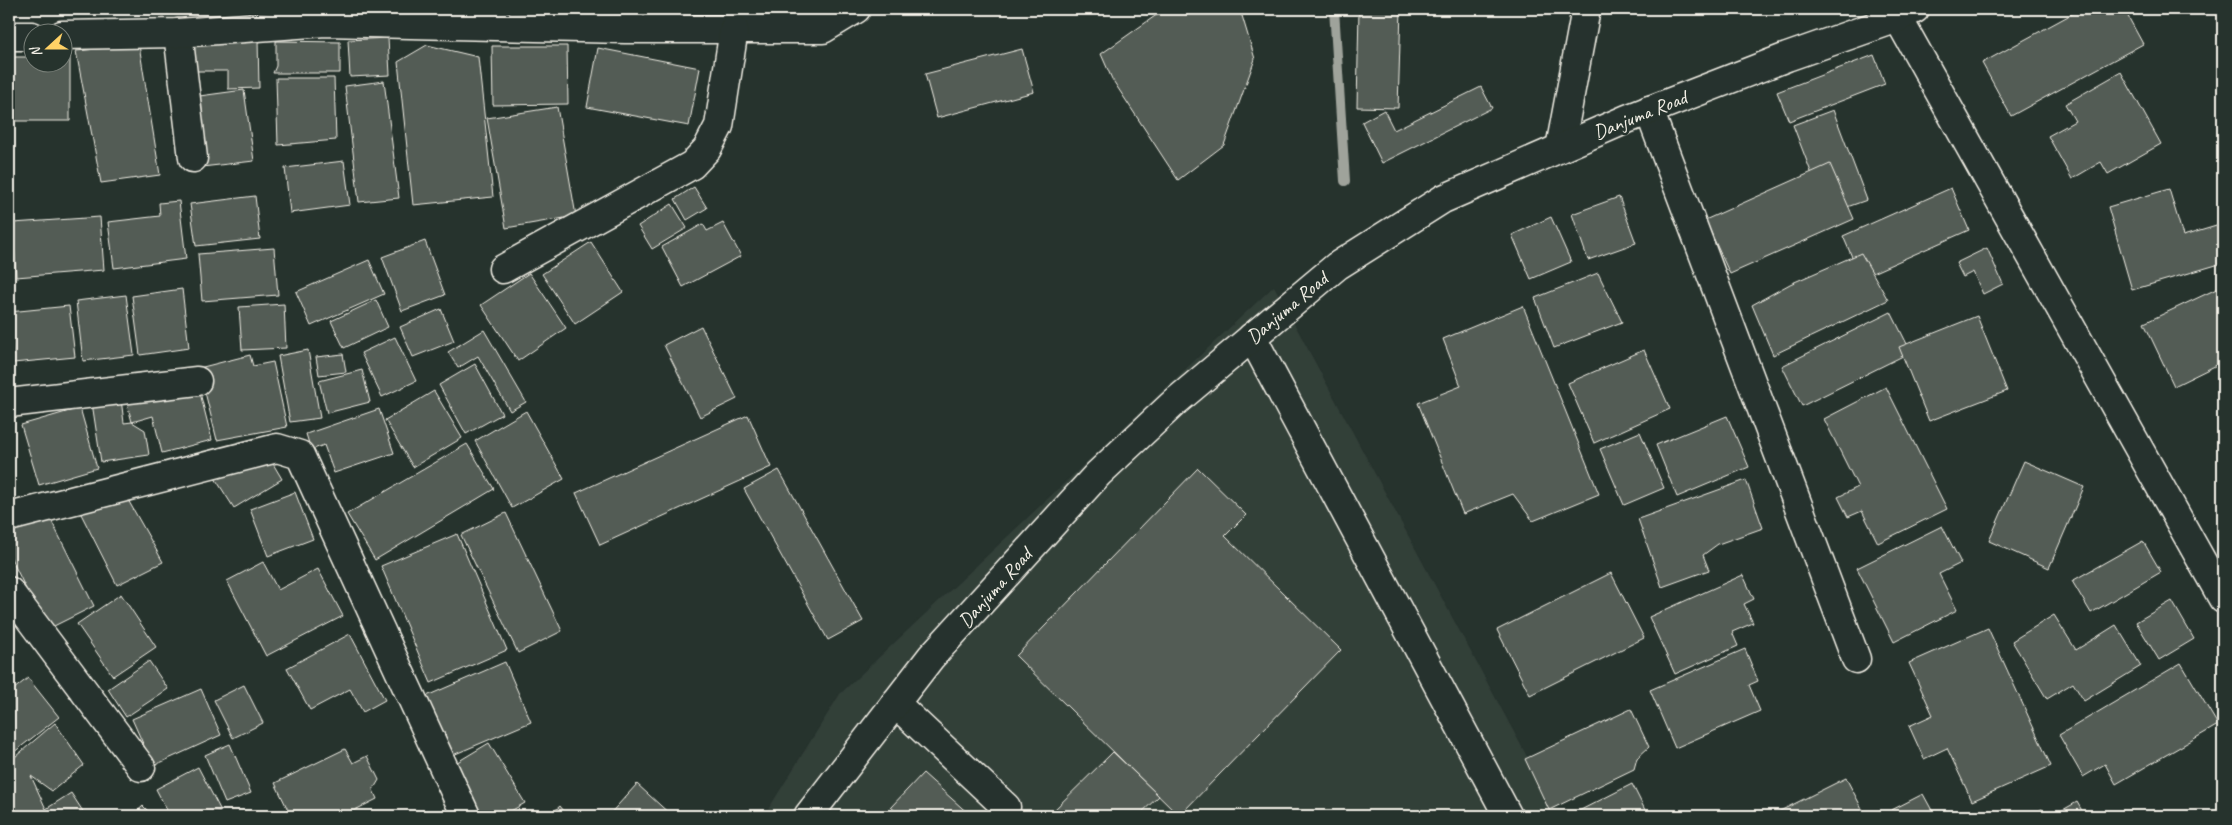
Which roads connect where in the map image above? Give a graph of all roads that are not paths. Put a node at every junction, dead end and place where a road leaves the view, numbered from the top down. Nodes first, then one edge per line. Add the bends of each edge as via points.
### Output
1 (856, 9) edge
2 (1586, 9) edge
3 (1907, 14) edge
4 (734, 29) junction
5 (178, 33) junction
6 (72, 35) edge
7 (9, 36) edge
8 (22, 36) edge
9 (1649, 110) junction
10 (1560, 148) junction
11 (193, 158) dead end
12 (503, 270) dead end
13 (1252, 337) junction
14 (197, 381) dead end
15 (9, 403) edge
16 (9, 517) edge
17 (9, 592) edge
18 (2223, 599) edge
19 (1856, 659) dead end
20 (896, 703) junction
21 (141, 767) dead end
22 (1006, 807) dead end
23 (466, 816) edge
24 (808, 816) edge
25 (1508, 816) edge

1 - 4 street via 823,29
2 - 10 street
3 - 9 street, Danjuma Road
3 - 18 street
4 - 5 street via 325,22
4 - 12 street via 719,126 697,159
5 - 6 street
5 - 11 street
7 - 8 street
9 - 10 street, Danjuma Road
9 - 19 street
10 - 13 street, Danjuma Road via 1443,199 1336,266
13 - 20 street, Danjuma Road via 1175,402 1098,474 931,657
13 - 25 street
14 - 15 street
16 - 23 street via 277,448 300,455
17 - 21 street
20 - 22 street
20 - 24 street, Danjuma Road

